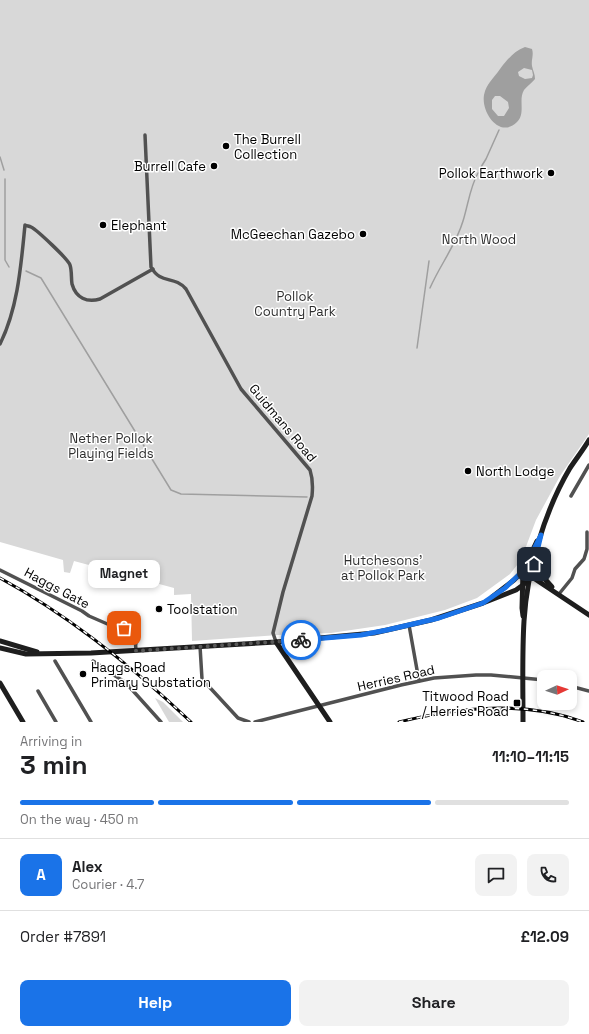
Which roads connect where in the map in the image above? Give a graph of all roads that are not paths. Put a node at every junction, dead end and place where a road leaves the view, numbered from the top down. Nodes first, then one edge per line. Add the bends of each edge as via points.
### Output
1 (145, 135) dead end
2 (152, 269) junction
3 (0, 344) edge
4 (589, 440) edge
5 (589, 465) edge
6 (571, 496) dead end
7 (587, 532) dead end
8 (541, 535) junction
9 (0, 570) edge
10 (523, 571) junction
11 (532, 573) junction
12 (523, 585) junction
13 (559, 594) junction
14 (483, 603) junction
15 (589, 615) edge
16 (524, 621) junction
17 (409, 626) junction
18 (0, 641) edge
19 (276, 642) junction
20 (200, 646) junction
21 (0, 649) edge
22 (136, 651) junction
23 (45, 654) junction
24 (93, 661) dead end
25 (55, 662) dead end
26 (523, 677) junction
27 (537, 679) edge
28 (420, 681) junction
29 (0, 683) edge
30 (577, 688) edge
31 (38, 691) dead end
32 (589, 691) edge
33 (319, 706) junction
34 (23, 722) edge
35 (56, 722) edge
36 (91, 722) edge
37 (161, 722) edge
38 (249, 722) edge
39 (254, 722) edge
40 (330, 722) edge
41 (523, 722) edge

1 - 2 street
2 - 3 street via 100,299 85,300 77,295 72,284 70,265 60,252 32,227 25,225 21,265 11,315
2 - 19 street, Guidmans Road via 166,279 179,282 186,289 241,389 312,475 312,496 273,633
4 - 8 main road via 560,487
5 - 6 street
7 - 13 street via 584,559
8 - 10 main road
8 - 11 main road
9 - 22 street, Haggs Gate via 89,616 112,626 130,629 135,636
10 - 11 main road
10 - 12 main road
10 - 14 main road via 505,588
11 - 12 main road
11 - 13 main road
11 - 16 main road
12 - 14 main road
12 - 16 main road
13 - 15 main road
14 - 17 main road
16 - 26 main road
17 - 19 main road via 361,635
17 - 28 street
18 - 23 main road
19 - 20 main road
19 - 33 main road
20 - 22 main road
20 - 38 street via 202,679 238,718
21 - 23 main road via 26,654
22 - 23 main road
24 - 37 street via 126,683
25 - 36 street
26 - 27 street, Herries Road
26 - 28 street, Herries Road via 476,675
26 - 41 main road
28 - 33 street, Herries Road
29 - 34 main road
30 - 32 street
31 - 35 street
33 - 39 street, Herries Road
33 - 40 main road

